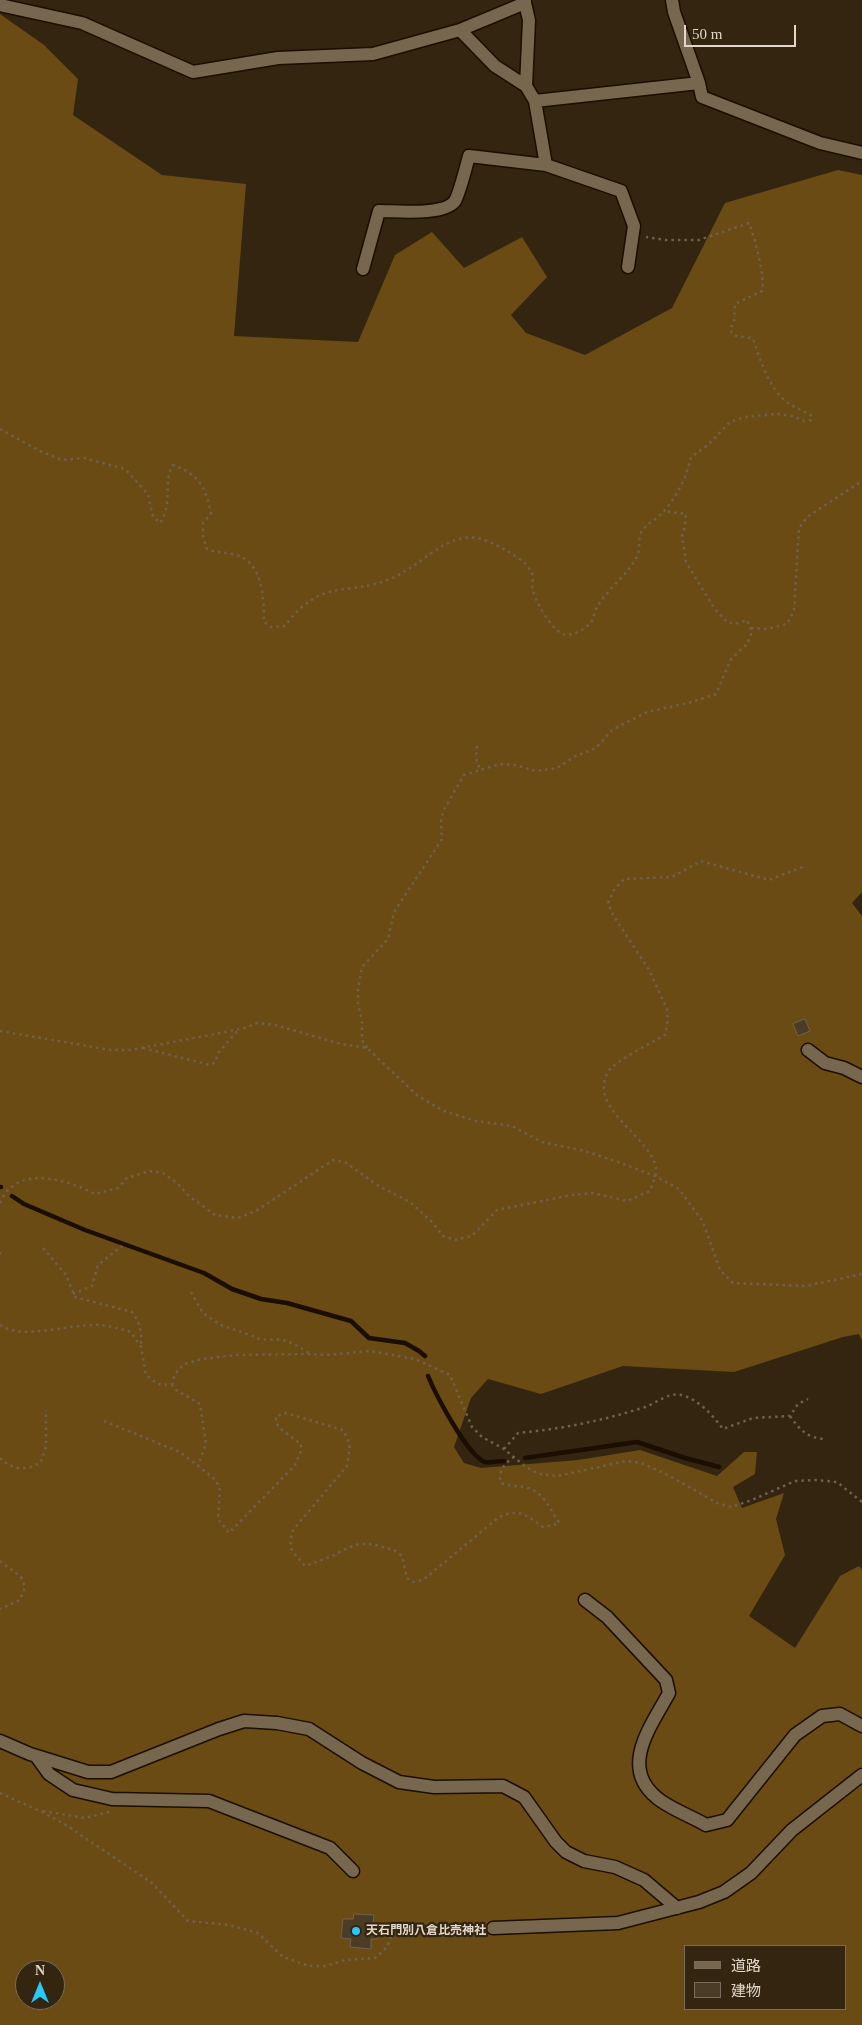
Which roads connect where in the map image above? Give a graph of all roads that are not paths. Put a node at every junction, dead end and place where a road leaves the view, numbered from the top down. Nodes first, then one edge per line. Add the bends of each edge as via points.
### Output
1 (672, 0) edge
2 (525, 1) edge
3 (0, 5) edge
4 (460, 30) junction
5 (700, 83) junction
6 (526, 86) junction
7 (535, 101) junction
8 (862, 153) edge
9 (546, 165) junction
10 (628, 268) dead end
11 (363, 269) dead end
12 (808, 1050) dead end
13 (862, 1077) edge
14 (585, 1600) dead end
15 (862, 1726) edge
16 (0, 1741) edge
17 (36, 1756) junction
18 (862, 1776) edge
19 (353, 1871) dead end
20 (677, 1908) junction
21 (493, 1928) road end

1 - 5 street
2 - 4 street
2 - 6 street via 529,20
3 - 4 street via 82,23 193,72 278,58 373,54
4 - 6 street via 495,66
5 - 7 street
5 - 8 street via 702,97 820,143
6 - 7 street
7 - 9 street
9 - 10 street via 621,191 634,226
9 - 11 street via 469,156 455,201 444,209 379,211
12 - 13 street via 826,1063
14 - 15 street via 606,1617 666,1680 669,1693 647,1733 638,1759 639,1775 656,1797 706,1825 727,1820 795,1735 822,1716 840,1714
16 - 17 street
17 - 19 street via 50,1774 73,1790 112,1799 209,1801 330,1848
17 - 20 street via 88,1772 111,1772 244,1721 309,1729 399,1782 434,1787 503,1786 524,1797 566,1852 644,1880
18 - 20 street via 792,1830 752,1874 724,1892
20 - 21 street via 618,1923

